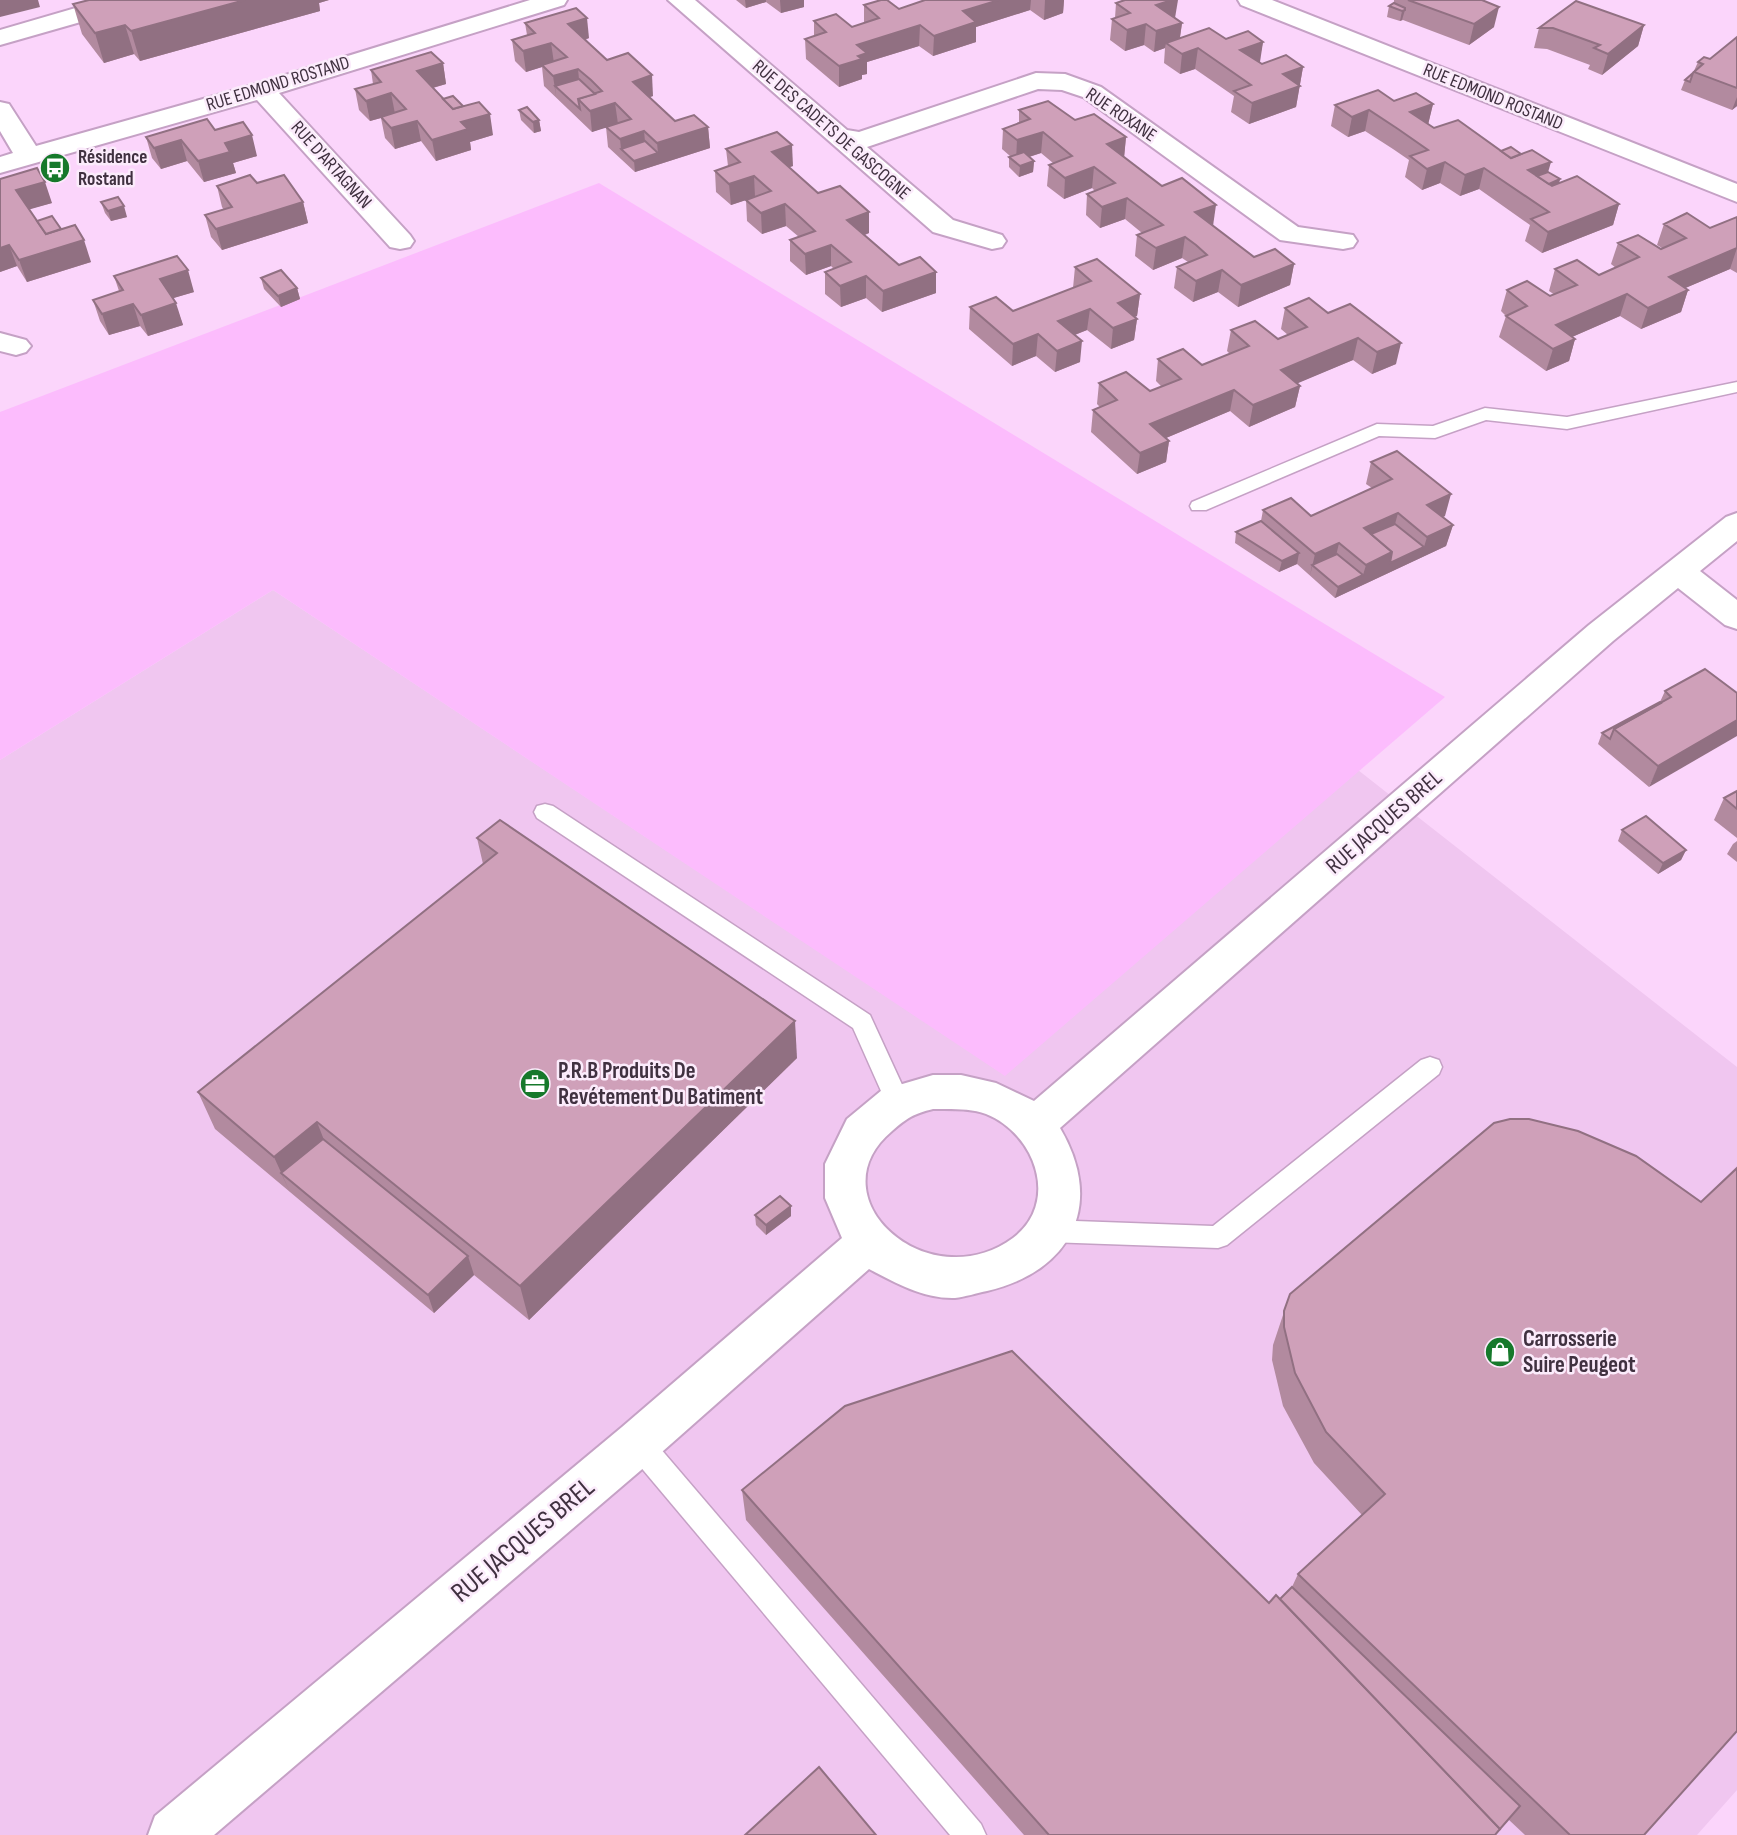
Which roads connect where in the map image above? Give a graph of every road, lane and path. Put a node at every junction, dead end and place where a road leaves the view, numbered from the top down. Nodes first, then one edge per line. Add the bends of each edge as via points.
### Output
1 (131, 0) edge
2 (555, 0) edge
3 (680, 0) edge
4 (1250, 0) edge
5 (0, 38) edge
6 (262, 90) junction
7 (0, 110) edge
8 (838, 137) junction
9 (29, 157) junction
10 (0, 166) edge
11 (1737, 194) edge
12 (400, 241) dead end
13 (992, 241) dead end
14 (1343, 241) dead end
15 (1737, 387) edge
16 (1199, 506) dead end
17 (1737, 524) edge
18 (1677, 570) junction
19 (1737, 617) edge
20 (545, 812) dead end
21 (1430, 1067) dead end
22 (898, 1102) junction
23 (1035, 1125) junction
24 (1048, 1231) junction
25 (868, 1243) junction
26 (638, 1443) junction
27 (174, 1835) edge
28 (970, 1835) edge

1 - 5 street
2 - 6 street, RUE EDMOND ROSTAND
3 - 8 street, RUE DES CADETS DE GASCOGNE
4 - 11 street, RUE EDMOND ROSTAND
6 - 9 street, RUE EDMOND ROSTAND
6 - 12 street, RUE D'ARTAGNAN
7 - 9 street
8 - 13 street, RUE DES CADETS DE GASCOGNE via 943,226
8 - 14 street, RUE ROXANE via 860,140 1036,81 1065,82 1092,92 1290,234
9 - 10 street, RUE EDMOND ROSTAND
15 - 16 lane via 1567,423 1485,414 1435,432 1377,430
17 - 18 street, RUE JACQUES BREL
18 - 19 street
18 - 23 street, RUE JACQUES BREL
20 - 22 lane via 862,1022
21 - 24 lane via 1217,1237
22 - 23 street via 933,1092 972,1093 1006,1104
22 - 25 street via 860,1131 845,1161 845,1197
23 - 24 street via 1052,1150 1060,1182 1060,1200
24 - 25 street via 1024,1257 979,1276 940,1278 898,1265
25 - 26 street, RUE JACQUES BREL
26 - 27 street, RUE JACQUES BREL
26 - 28 lane

